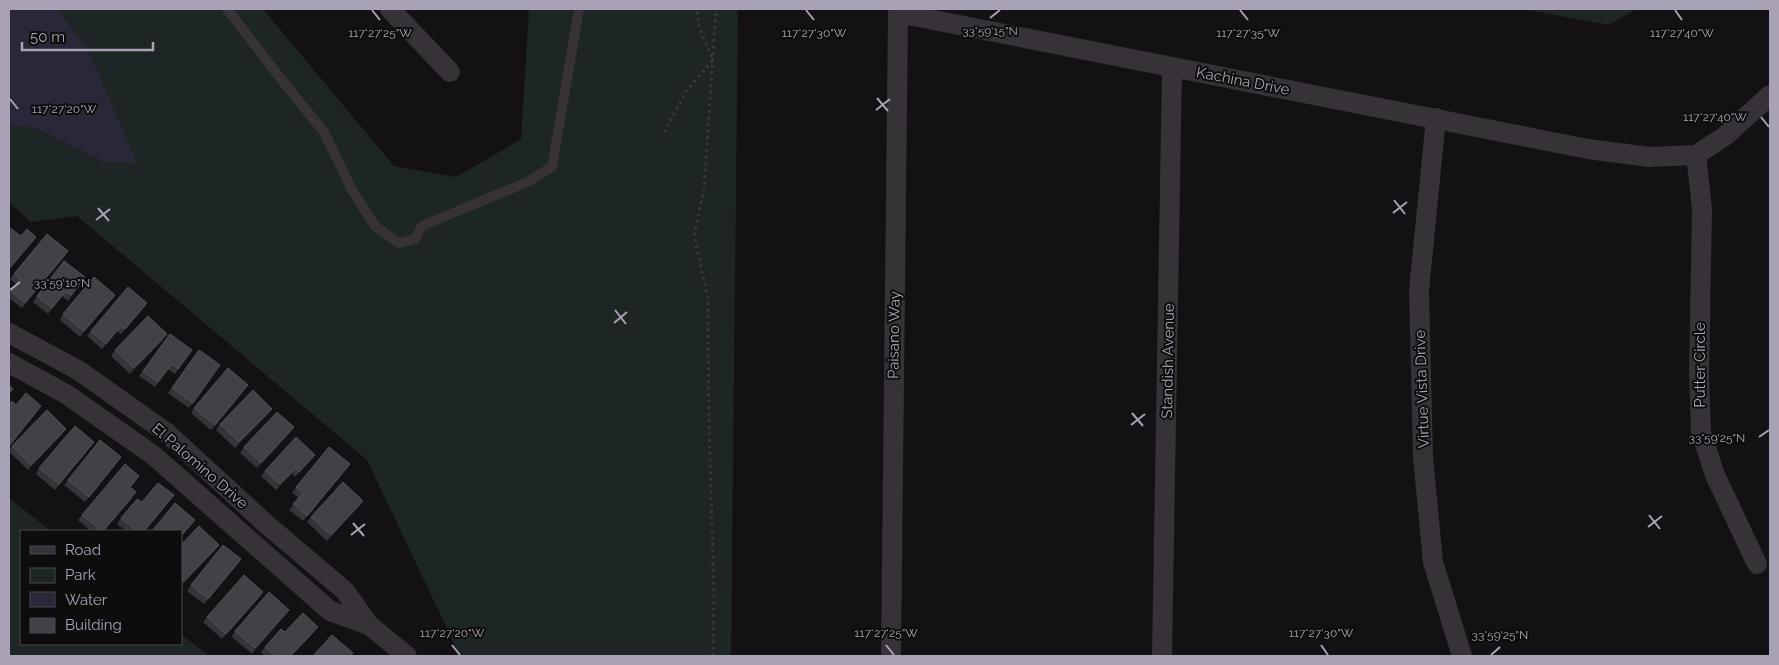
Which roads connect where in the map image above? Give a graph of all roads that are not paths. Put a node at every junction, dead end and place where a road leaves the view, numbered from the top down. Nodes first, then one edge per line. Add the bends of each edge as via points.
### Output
1 (228, 9) edge
2 (390, 9) edge
3 (578, 9) edge
4 (898, 13) joint
5 (1172, 67) junction
6 (450, 72) dead end
7 (1770, 95) edge
8 (1436, 118) junction
9 (1696, 155) junction
10 (9, 333) edge
11 (9, 362) edge
12 (1757, 564) dead end
13 (369, 625) junction
14 (408, 656) edge
15 (891, 656) edge
16 (1162, 656) edge
17 (1462, 656) edge

1 - 3 lane via 324,132 352,190 375,226 399,243 415,239 422,226 527,182 552,167
2 - 6 street
4 - 5 street, Kachina Drive
4 - 15 street, Paisano Way
5 - 8 street, Kachina Drive
5 - 16 street, Standish Avenue
7 - 9 street via 1725,136
8 - 9 street, Kachina Drive via 1588,149 1649,157
8 - 17 street, Virtue Vista Drive via 1419,290 1423,457 1433,562
9 - 12 street, Putter Circle via 1702,209 1701,432 1715,476
10 - 13 street, El Palomino Drive via 78,370 167,433 345,591
11 - 13 street, El Palomino Drive via 66,394 153,454 330,611
13 - 14 street, El Palomino Drive

